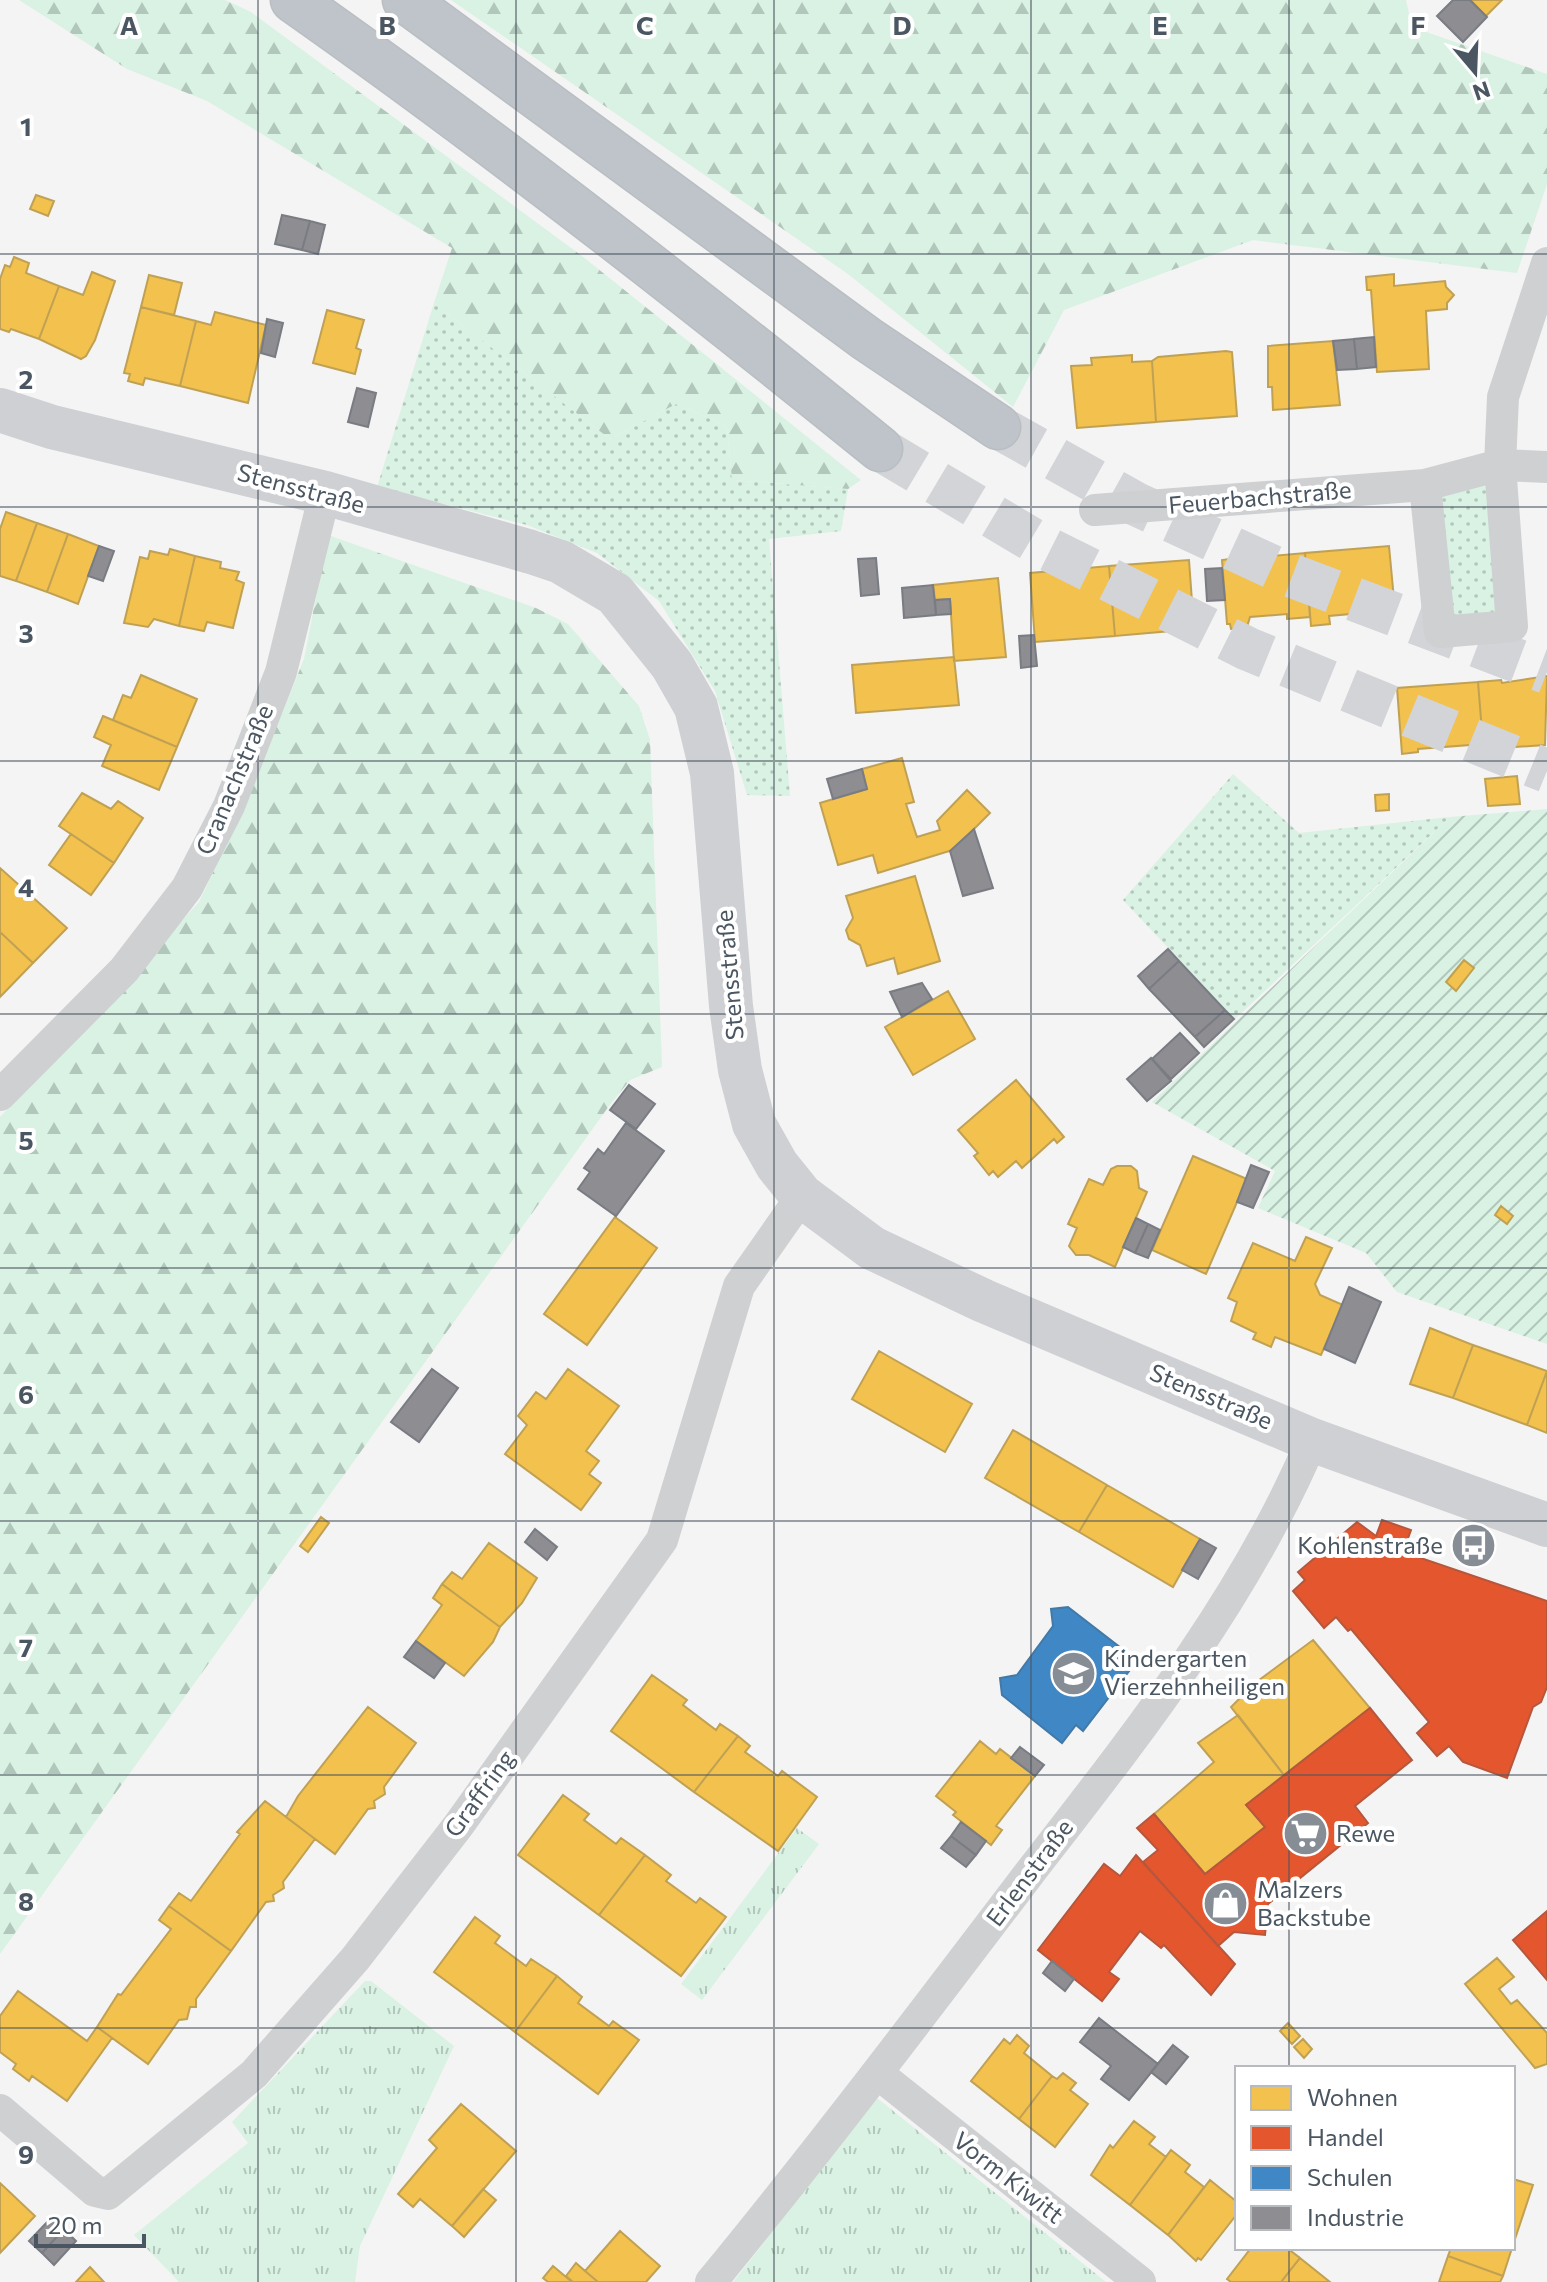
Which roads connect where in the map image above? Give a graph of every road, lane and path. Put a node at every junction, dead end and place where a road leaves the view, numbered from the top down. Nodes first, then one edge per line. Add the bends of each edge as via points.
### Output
1 (293, 0) edge
2 (405, 0) edge
3 (1547, 263) edge
4 (0, 410) edge
5 (998, 427) tunnel mouth
6 (880, 449) tunnel mouth
7 (1500, 465) junction
8 (1547, 467) edge
9 (1425, 485) junction
10 (325, 493) junction
11 (1095, 510) dead end
12 (0, 1095) edge
13 (802, 1196) junction
14 (1312, 1440) junction
15 (1547, 1525) edge
16 (877, 2073) junction
17 (0, 2110) edge
18 (711, 2282) edge
19 (1140, 2282) edge

1 - 6 highway via 641,256
2 - 5 highway via 867,339
3 - 7 street via 1503,397
4 - 10 street, Stensstraße
7 - 8 street, Feuerbachstraße
7 - 9 street, Feuerbachstraße
7 - 9 street via 1512,626 1440,632
9 - 11 street, Feuerbachstraße
10 - 12 street, Cranachstraße via 281,672 229,806 187,888 124,970
10 - 13 street, Stensstraße via 561,562 615,594 672,665 696,707 709,750 740,1070 754,1124
13 - 14 street, Stensstraße via 872,1248
13 - 17 street, Graffring via 739,1286 662,1540 382,1926 254,2074 108,2194 95,2191
14 - 15 street, Stensstraße
14 - 16 street, Erlenstraße via 1249,1568 1179,1677
16 - 18 street, Erlenstraße
16 - 19 street, Vorm Kiwitt

